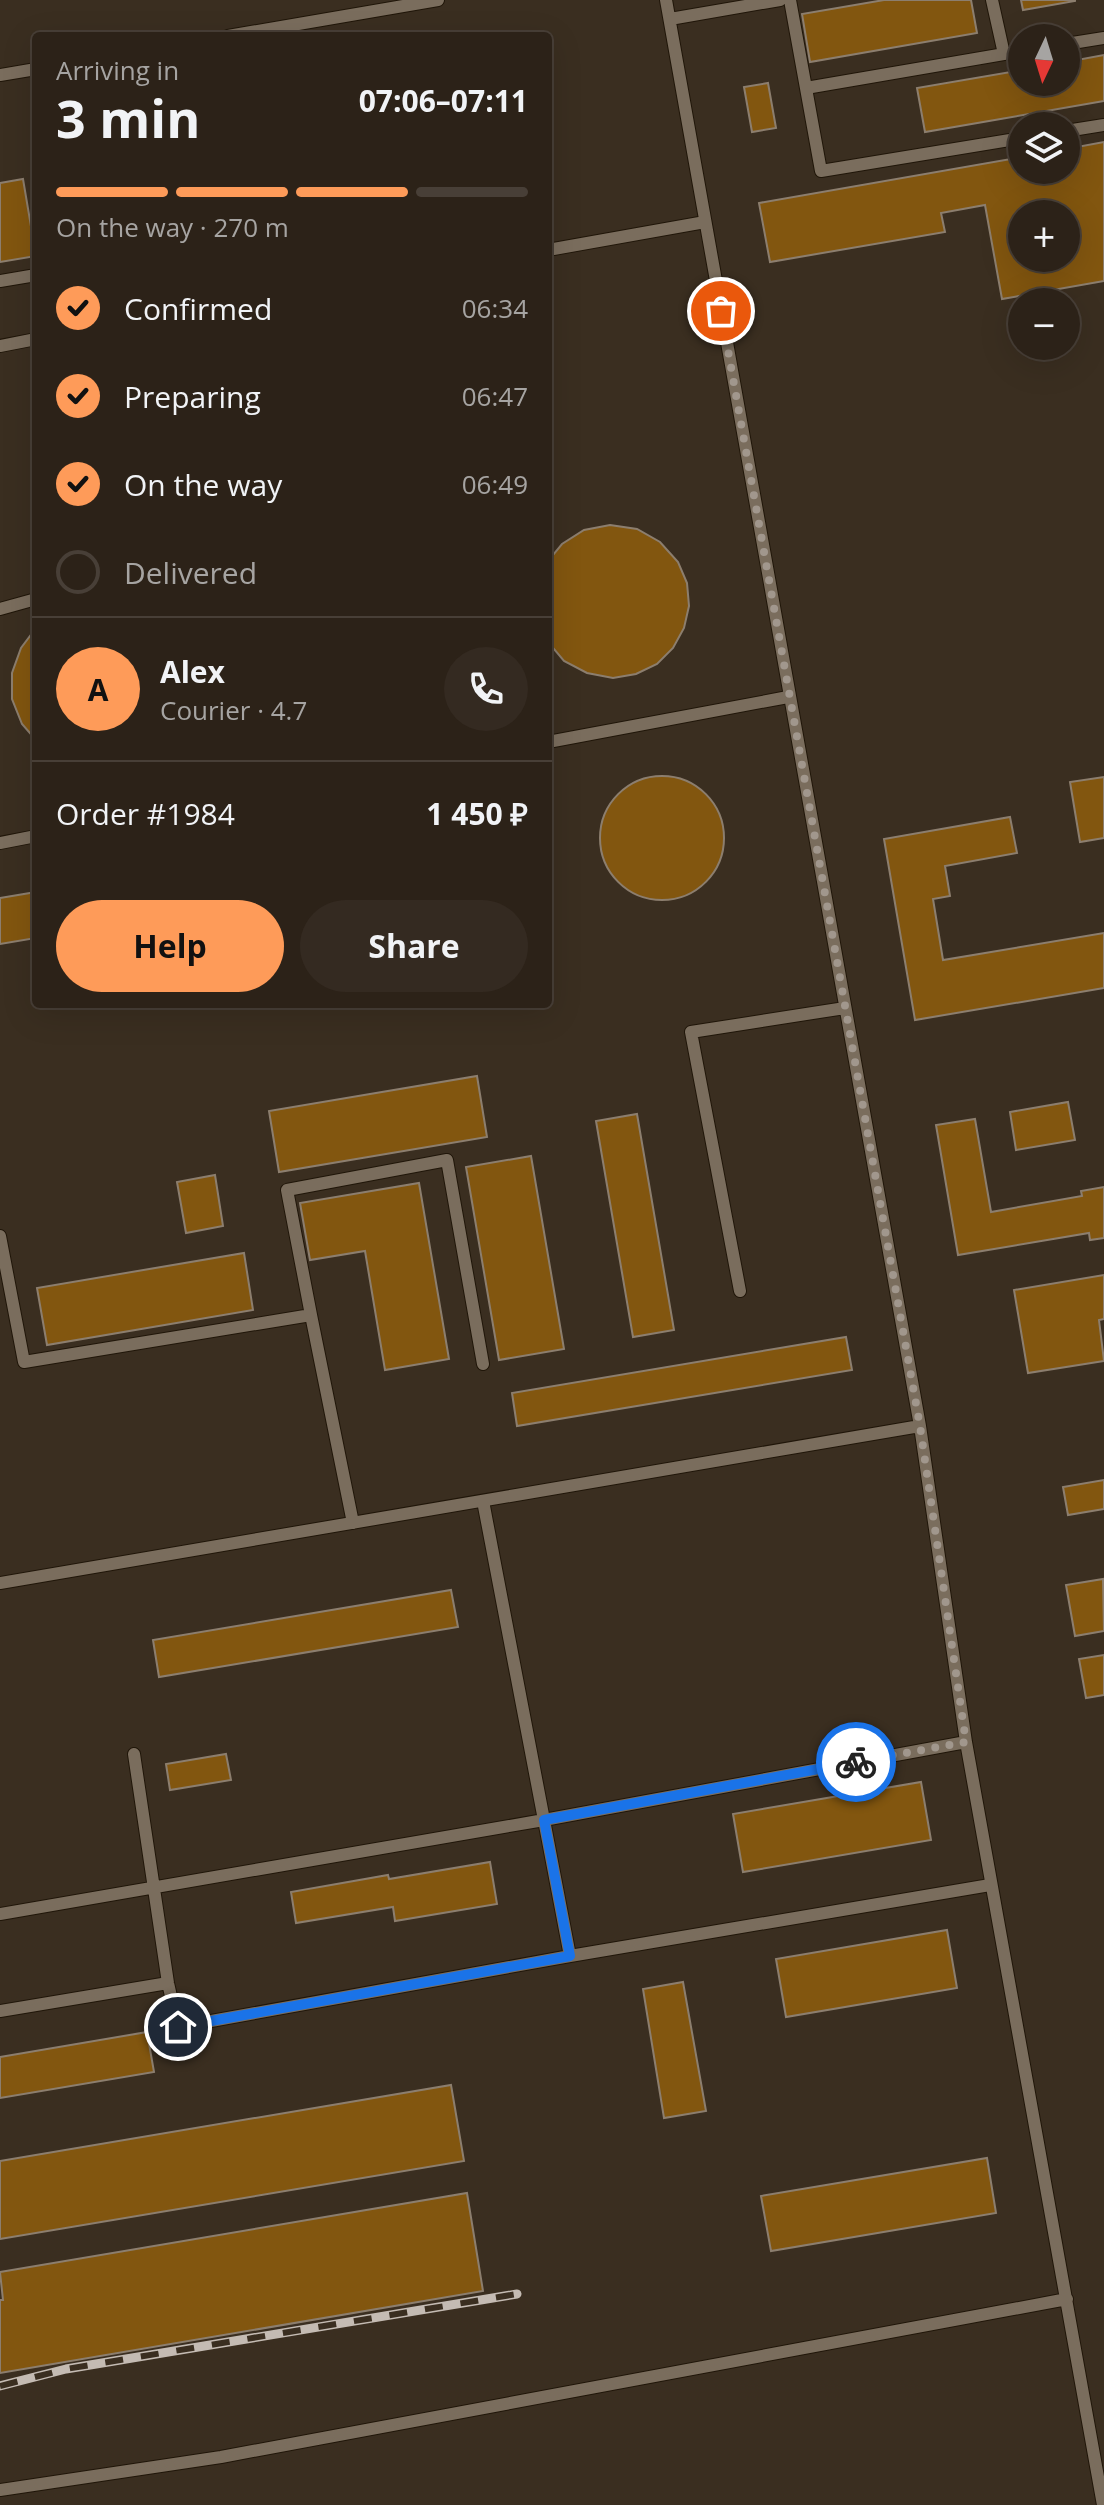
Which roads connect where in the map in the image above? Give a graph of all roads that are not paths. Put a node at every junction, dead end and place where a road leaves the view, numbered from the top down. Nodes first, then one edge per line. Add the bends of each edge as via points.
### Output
1 (438, 0) edge
2 (666, 0) edge
3 (780, 0) edge
4 (790, 0) edge
5 (992, 0) edge
6 (670, 19) junction
7 (251, 32) edge
8 (1104, 38) edge
9 (1080, 42) edge
10 (1008, 53) edge
11 (1004, 54) junction
12 (32, 70) edge
13 (0, 75) edge
14 (806, 88) junction
15 (1104, 125) edge
16 (1080, 129) edge
17 (1008, 140) edge
18 (705, 222) junction
19 (552, 249) edge
20 (32, 276) edge
21 (0, 281) edge
22 (32, 340) edge
23 (0, 346) edge
24 (32, 600) edge
25 (0, 609) edge
26 (788, 697) junction
27 (552, 741) edge
28 (32, 837) edge
29 (0, 843) edge
30 (845, 1008) junction
31 (0, 1236) edge
32 (740, 1291) dead end
33 (311, 1315) junction
34 (483, 1364) dead end
35 (920, 1426) junction
36 (483, 1501) junction
37 (353, 1523) junction
38 (0, 1583) edge
39 (966, 1742) junction
40 (134, 1754) dead end
41 (544, 1820) junction
42 (990, 1885) junction
43 (155, 1887) junction
44 (0, 1914) edge
45 (570, 1956) junction
46 (168, 1983) junction
47 (0, 2011) edge
48 (1067, 2299) junction
49 (0, 2490) edge
50 (1103, 2505) edge

1 - 7 lane
2 - 6 lane
3 - 6 lane
4 - 14 lane
5 - 11 lane
6 - 18 lane
8 - 9 lane
10 - 11 lane
11 - 14 lane
12 - 13 lane
14 - 17 lane via 821,171
15 - 16 lane
18 - 19 lane
18 - 26 lane
20 - 21 lane
22 - 23 lane
24 - 25 lane
26 - 27 lane
26 - 30 lane
28 - 29 lane
30 - 32 lane via 691,1032
30 - 35 lane
31 - 33 lane via 24,1362
33 - 34 lane via 287,1190 447,1160
33 - 37 lane
35 - 36 lane
35 - 39 lane
36 - 37 lane
36 - 41 lane
37 - 38 lane
39 - 41 lane
39 - 42 lane
40 - 43 lane
41 - 43 lane
41 - 45 lane
42 - 45 lane
42 - 48 lane
43 - 44 lane
43 - 46 lane
45 - 46 lane via 178,2027
46 - 47 lane
48 - 49 lane via 236,2454
48 - 50 lane

